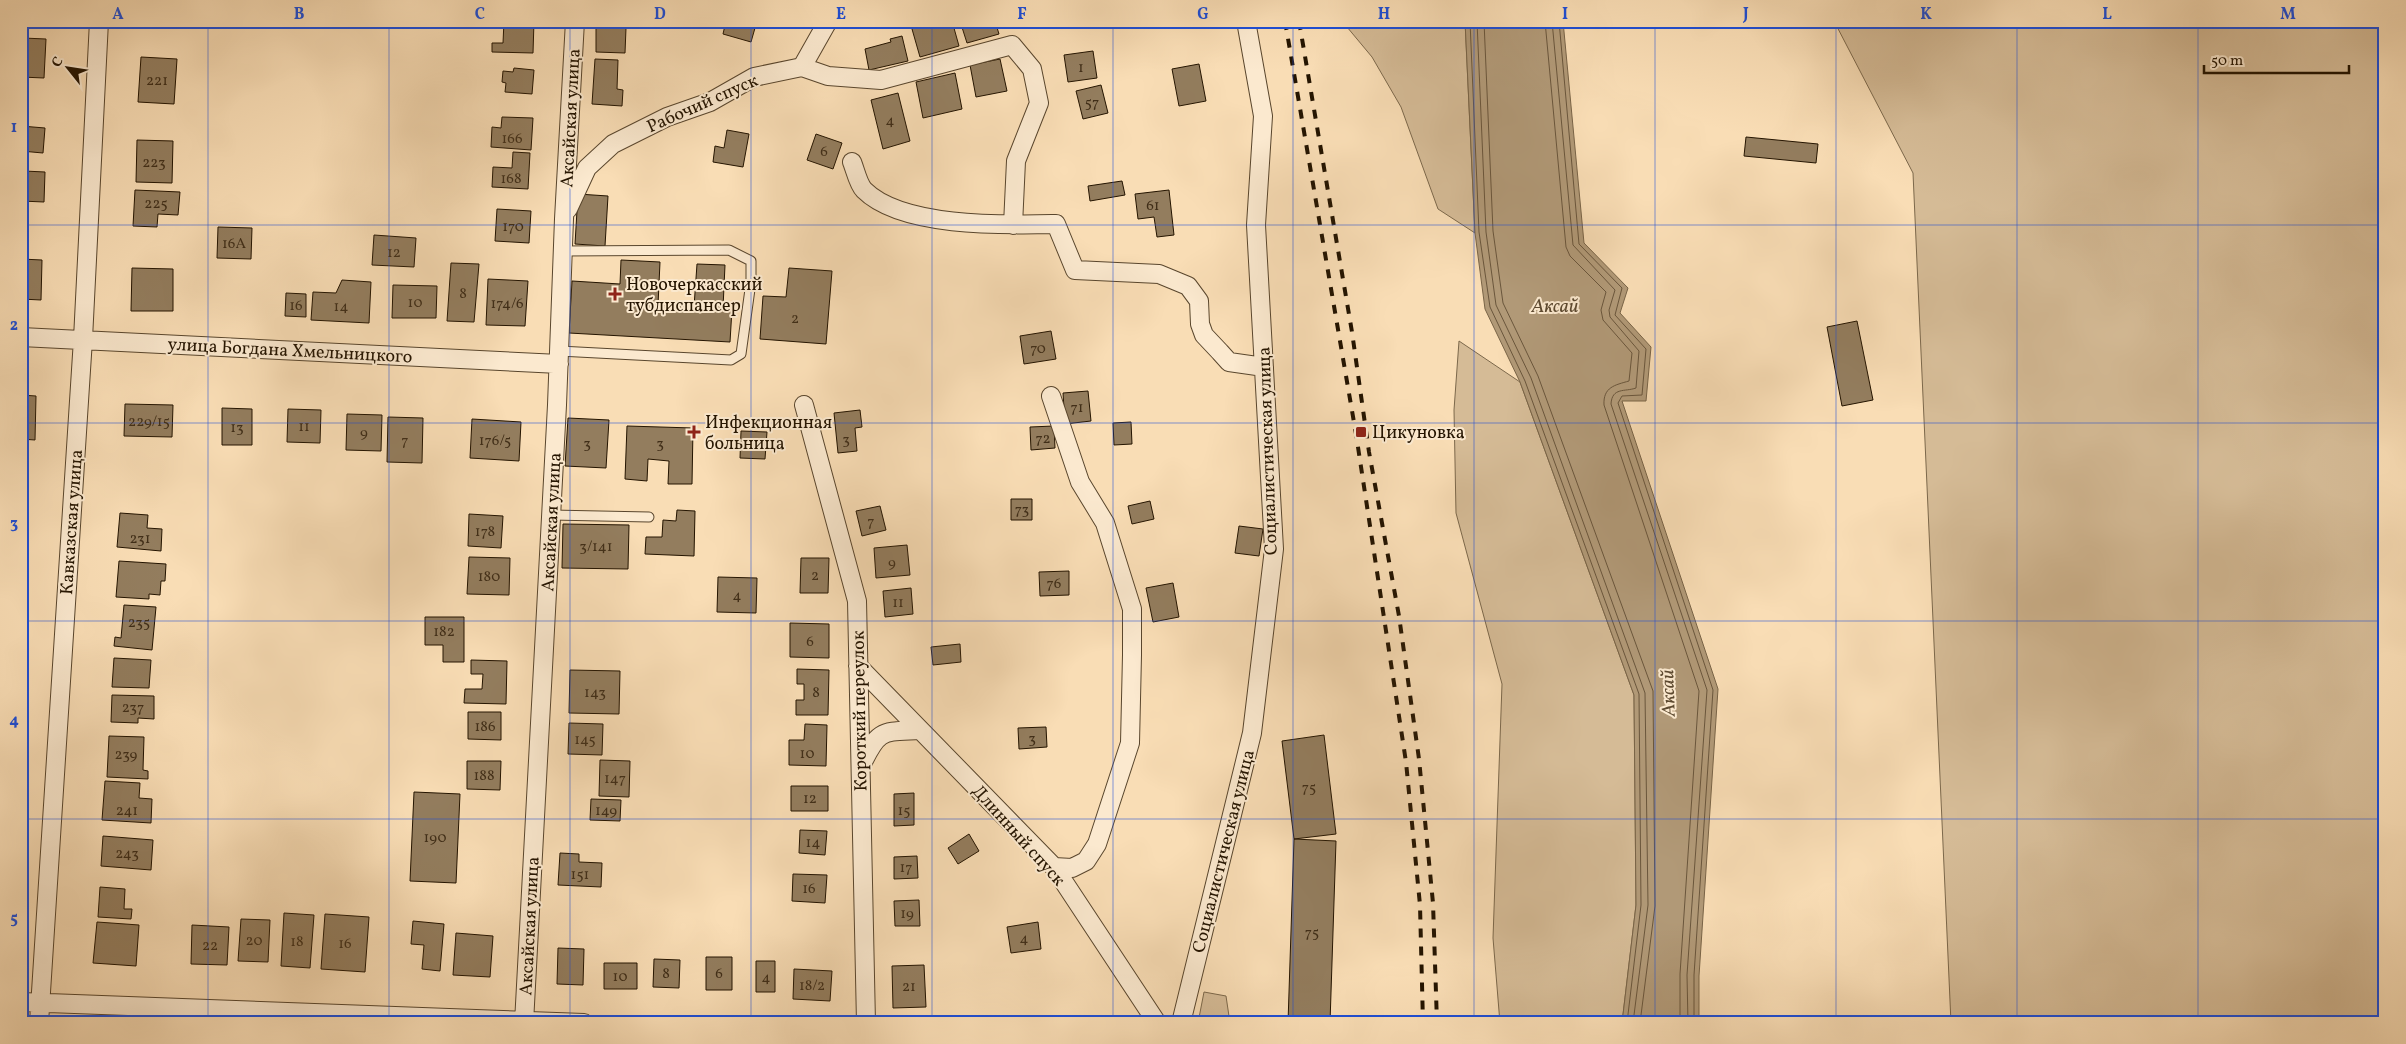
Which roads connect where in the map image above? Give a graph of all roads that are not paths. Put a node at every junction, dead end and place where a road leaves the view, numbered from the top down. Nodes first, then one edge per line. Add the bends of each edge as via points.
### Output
1 (99, 21) edge
2 (575, 21) edge
3 (828, 21) edge
4 (1246, 21) edge
5 (802, 67) junction
6 (852, 162) dead end
7 (564, 219) junction
8 (1013, 225) junction
9 (563, 251) junction
10 (21, 337) edge
11 (83, 339) junction
12 (559, 357) junction
13 (1264, 367) junction
14 (1050, 396) dead end
15 (804, 405) dead end
16 (551, 515) junction
17 (649, 517) dead end
18 (858, 666) junction
19 (920, 730) junction
20 (860, 766) junction
21 (1054, 867) junction
22 (21, 1002) edge
23 (39, 1003) junction
24 (524, 1021) edge
25 (39, 1023) edge
26 (584, 1023) edge
27 (866, 1023) edge
28 (1157, 1023) edge
29 (1182, 1023) edge

1 - 11 street, Кавказская улица
2 - 7 street, Аксайская улица
3 - 5 street
4 - 13 street, Социалистическая улица via 1263,116 1256,225
5 - 7 street, Рабочий спуск via 754,77 710,102 667,117 613,144 587,168
5 - 8 street via 828,76 881,80 1012,45 1032,69 1040,103 1016,161
6 - 8 street via 864,189 901,213 992,226
7 - 9 street, Аксайская улица
8 - 13 street via 1056,224 1075,270 1159,274 1188,286 1199,301 1204,335 1229,362
9 - 12 street, Аксайская улица
9 - 12 lane via 729,250 751,261 751,282 741,354 731,360
10 - 11 street, улица Богдана Хмельницкого
11 - 12 street, улица Богдана Хмельницкого
11 - 23 street, Кавказская улица
12 - 16 street, Аксайская улица
13 - 29 street, Социалистическая улица via 1274,548 1252,733
14 - 21 street via 1080,482 1105,523 1132,609 1130,743 1097,844 1086,861 1072,868
15 - 18 street, Короткий переулок via 856,601
16 - 17 lane
16 - 24 street, Аксайская улица
18 - 19 street, Длинный спуск
18 - 20 street, Короткий переулок
19 - 20 street via 884,732 873,741
19 - 21 street, Длинный спуск
20 - 27 street, Короткий переулок
21 - 28 street, Длинный спуск
22 - 23 street
23 - 24 street
23 - 25 street, Кавказская улица
24 - 26 street

